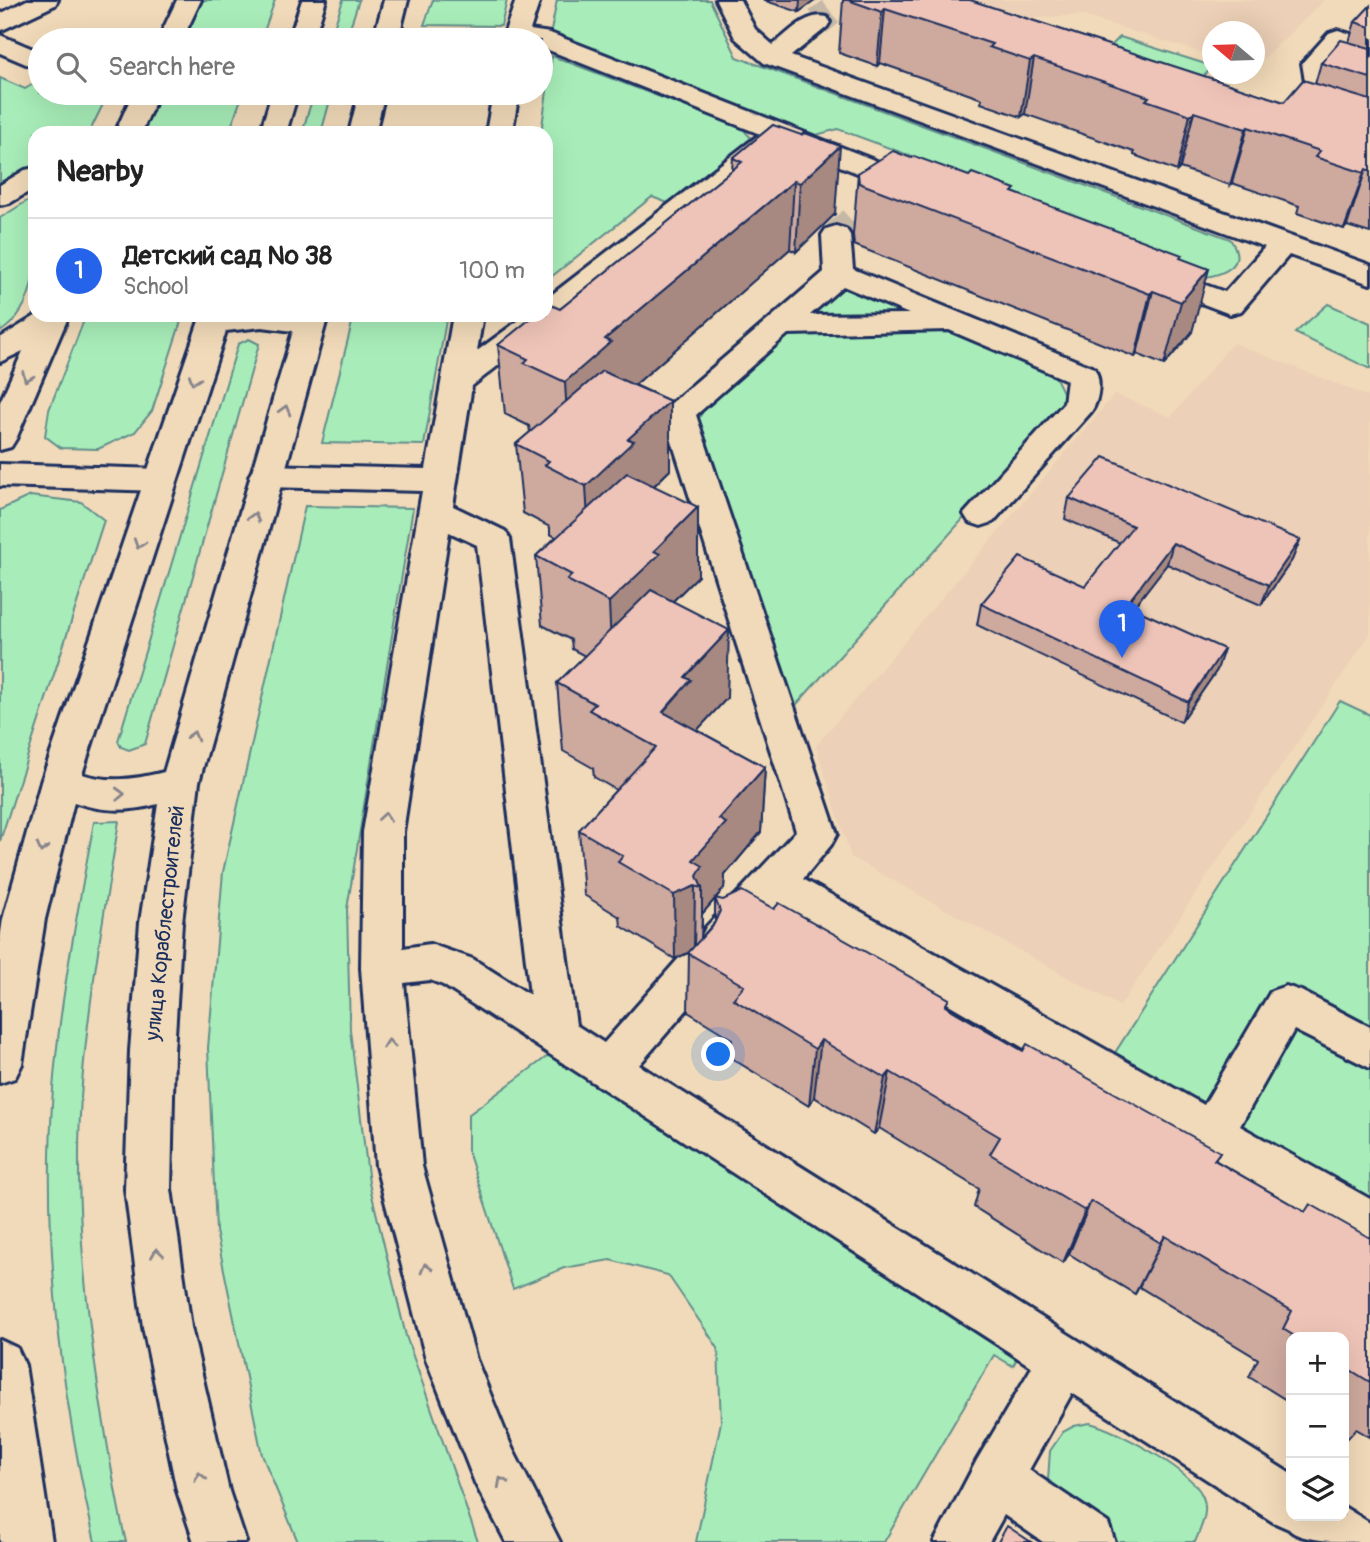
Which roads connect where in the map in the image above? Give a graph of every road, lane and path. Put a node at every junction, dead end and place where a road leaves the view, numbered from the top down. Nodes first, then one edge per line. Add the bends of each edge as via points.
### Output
1 (46, 0) edge
2 (189, 0) edge
3 (314, 0) edge
4 (397, 0) edge
5 (528, 0) edge
6 (728, 0) edge
7 (829, 14) tunnel mouth
8 (0, 24) edge
9 (176, 28) edge
10 (306, 28) edge
11 (389, 28) edge
12 (519, 28) edge
13 (0, 43) edge
14 (553, 43) edge
15 (1370, 48) edge
16 (28, 56) edge
17 (773, 58) junction
18 (1318, 82) junction
19 (1344, 90) edge
20 (281, 105) edge
21 (369, 105) edge
22 (504, 105) edge
23 (137, 112) edge
24 (117, 126) edge
25 (275, 126) edge
26 (364, 126) edge
27 (500, 126) edge
28 (1308, 131) edge
29 (780, 132) junction
30 (28, 180) edge
31 (904, 182) junction
32 (943, 196) edge
33 (0, 197) edge
34 (878, 201) tunnel mouth
35 (847, 225) tunnel mouth
36 (1282, 245) junction
37 (1127, 266) edge
38 (839, 274) junction
39 (1370, 275) edge
40 (553, 310) edge
41 (45, 322) edge
42 (51, 322) edge
43 (214, 322) edge
44 (310, 322) edge
45 (467, 322) edge
46 (537, 322) edge
47 (953, 322) junction
48 (778, 326) junction
49 (0, 352) edge
50 (457, 382) junction
51 (0, 439) edge
52 (0, 475) edge
53 (266, 476) junction
54 (160, 480) junction
55 (437, 496) junction
56 (981, 514) dead end
57 (60, 782) junction
58 (180, 782) junction
59 (775, 883) junction
60 (382, 968) junction
61 (556, 1035) junction
62 (1370, 1049) edge
63 (0, 1064) edge
64 (608, 1069) junction
65 (1212, 1133) junction
66 (1370, 1224) edge
67 (1063, 1359) junction
68 (0, 1365) edge
69 (995, 1478) junction
70 (1286, 1501) edge
71 (1299, 1521) edge
72 (1318, 1521) edge
73 (26, 1542) edge
74 (220, 1542) edge
75 (534, 1542) edge
76 (960, 1542) edge
77 (1089, 1542) edge
78 (1289, 1542) edge
79 (1351, 1542) edge

1 - 8 main road
2 - 9 main road
3 - 10 main road
4 - 11 main road
5 - 12 main road
6 - 17 main road via 744,33
7 - 17 main road
13 - 16 main road
14 - 29 main road
15 - 18 main road via 1338,38 1315,63
17 - 36 main road
18 - 19 main road
18 - 28 main road via 1276,121
20 - 25 main road
21 - 26 main road
22 - 27 main road
23 - 24 main road
29 - 31 main road
29 - 40 main road
30 - 33 main road
31 - 32 main road
31 - 34 main road
35 - 38 main road
36 - 37 main road via 1230,305
36 - 39 main road
38 - 47 main road
38 - 48 main road
41 - 49 main road
42 -> 51 main road
43 -> 54 main road
53 -> 44 main road, улица Кораблестроителей
45 - 50 main road
46 - 50 main road
47 - 48 main road
47 - 56 main road via 1083,375 1080,405
48 - 59 main road via 679,413 817,834
50 - 55 main road
52 - 54 main road
53 - 55 main road
58 -> 53 main road, улица Кораблестроителей
54 -> 57 main road
60 -> 55 main road via 383,832
55 - 61 main road via 493,539
57 -> 58 main road via 98,795 142,793
57 -> 63 main road via 24,919
74 -> 58 main road, улица Кораблестроителей via 203,1491 167,1327 148,1189 161,922
59 - 64 main road
59 - 65 main road
60 - 61 main road via 430,962 458,972
75 -> 60 main road via 493,1465 451,1359 403,1179
61 - 64 main road
62 - 65 main road via 1286,1004
64 - 67 main road
65 - 66 main road
67 - 69 main road
67 - 70 main road
68 - 73 main road
69 - 76 main road
69 - 77 main road
71 - 78 main road
72 - 79 main road

